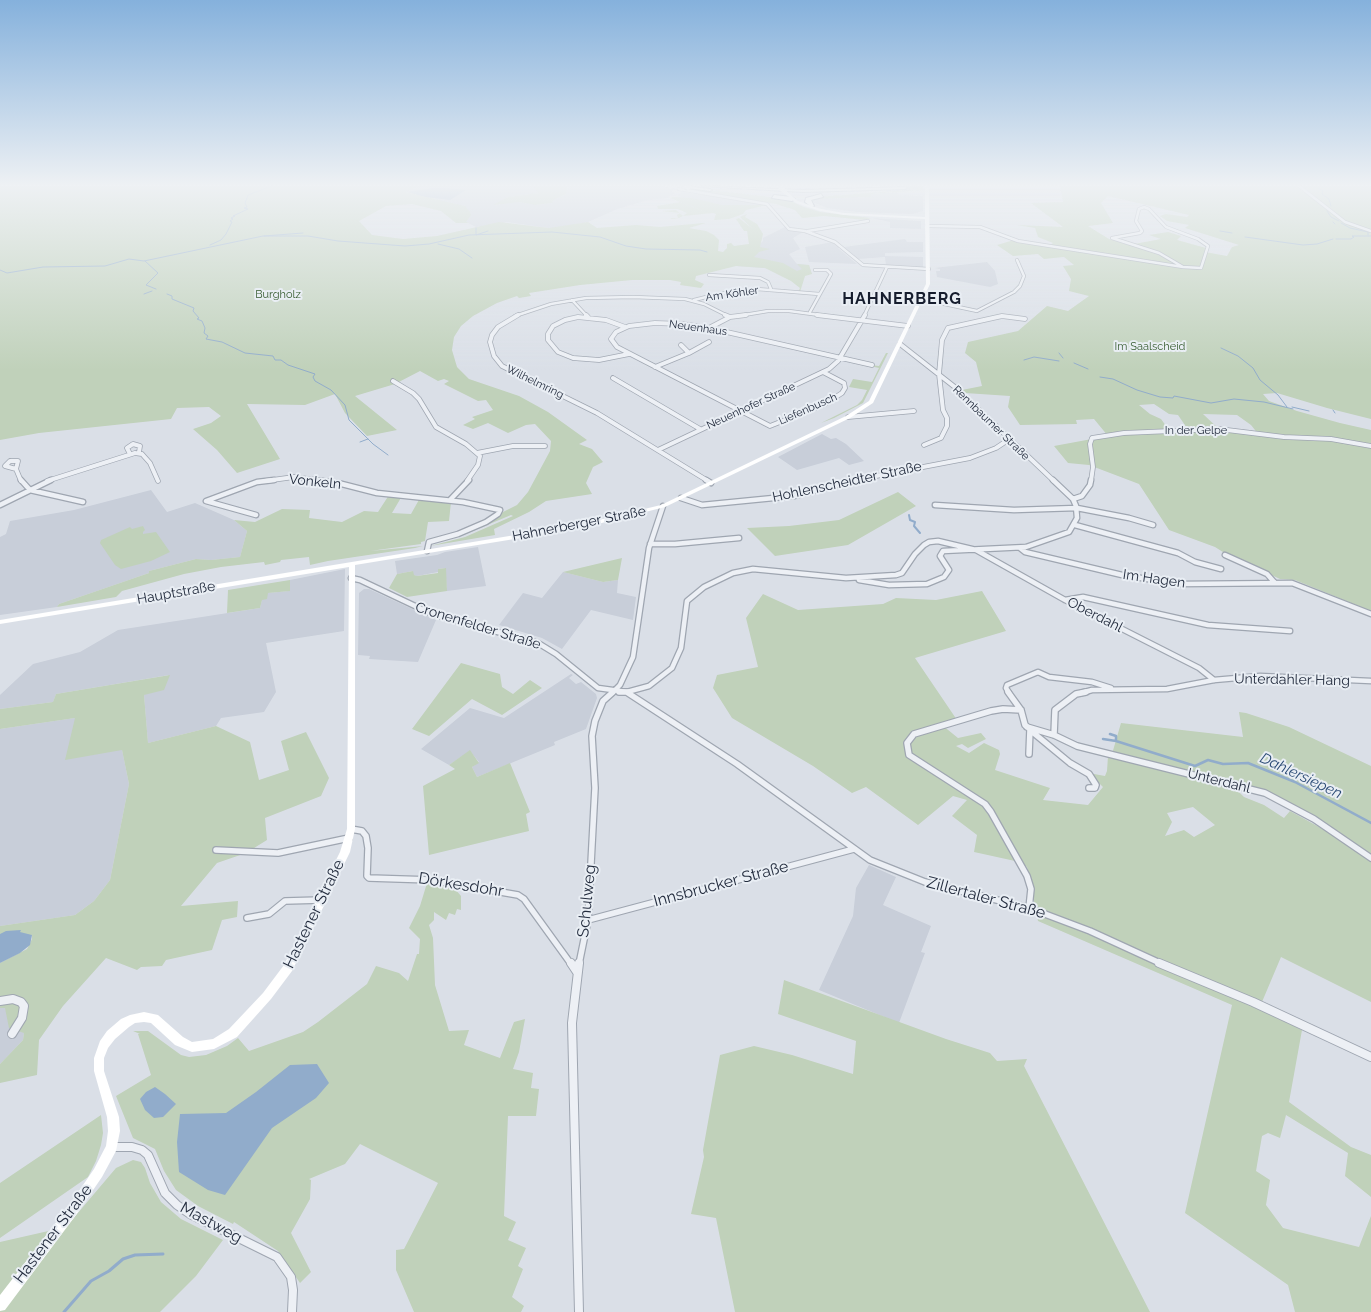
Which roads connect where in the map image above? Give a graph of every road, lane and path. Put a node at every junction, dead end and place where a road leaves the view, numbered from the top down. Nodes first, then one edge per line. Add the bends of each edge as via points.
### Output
1 (842, 247) edge
2 (929, 247) edge
3 (1058, 247) edge
4 (1141, 247) edge
5 (1208, 247) edge
6 (1017, 260) dead end
7 (887, 267) junction
8 (1183, 267) junction
9 (929, 269) junction
10 (815, 270) dead end
11 (709, 275) dead end
12 (771, 289) junction
13 (820, 294) junction
14 (921, 299) junction
15 (572, 300) junction
16 (694, 300) junction
17 (810, 312) junction
18 (588, 317) junction
19 (730, 317) junction
20 (1025, 319) dead end
21 (864, 320) junction
22 (908, 326) junction
23 (625, 327) junction
24 (709, 328) junction
25 (709, 342) dead end
26 (900, 344) junction
27 (681, 346) dead end
28 (689, 353) junction
29 (630, 354) junction
30 (840, 357) junction
31 (872, 365) dead end
32 (655, 366) junction
33 (823, 372) junction
34 (939, 374) junction
35 (612, 378) dead end
36 (393, 381) dead end
37 (740, 410) junction
38 (914, 411) dead end
39 (848, 417) junction
40 (700, 430) junction
41 (1008, 440) junction
42 (924, 445) dead end
43 (545, 446) dead end
44 (1371, 446) edge
45 (658, 450) junction
46 (139, 452) junction
47 (478, 453) junction
48 (130, 454) junction
49 (16, 469) dead end
50 (158, 481) dead end
51 (711, 483) junction
52 (27, 488) junction
53 (682, 498) junction
54 (1072, 499) junction
55 (450, 500) junction
56 (83, 502) dead end
57 (0, 505) edge
58 (935, 505) dead end
59 (663, 506) junction
60 (1077, 508) junction
61 (256, 515) dead end
62 (1075, 525) junction
63 (1153, 526) dead end
64 (739, 538) dead end
65 (650, 544) junction
66 (1019, 548) junction
67 (976, 550) junction
68 (427, 551) junction
69 (1225, 556) dead end
70 (352, 563) junction
71 (1220, 569) dead end
72 (351, 578) junction
73 (854, 578) junction
74 (1275, 583) junction
75 (1065, 600) junction
76 (1371, 614) edge
77 (0, 622) edge
78 (1290, 631) dead end
79 (1214, 680) junction
80 (1371, 682) edge
81 (1114, 689) junction
82 (614, 691) junction
83 (627, 692) junction
84 (1021, 710) junction
85 (1028, 728) junction
86 (1054, 735) junction
87 (1029, 754) dead end
88 (1089, 788) dead end
89 (350, 834) junction
90 (854, 849) junction
91 (216, 850) dead end
92 (1371, 858) edge
93 (322, 900) junction
94 (1029, 908) junction
95 (247, 918) dead end
96 (588, 920) junction
97 (577, 972) junction
98 (0, 1001) edge
99 (12, 1034) dead end
100 (1371, 1057) edge
101 (112, 1146) junction
102 (0, 1306) edge
103 (292, 1312) edge
104 (579, 1312) edge

1 - 7 street via 863,264
2 - 9 main road, Hahnerberger Straße
3 - 8 street
4 - 8 street
5 - 8 street via 1201,268
6 - 14 street via 1024,276 1020,286 977,311
7 - 9 street
7 - 21 street, Neuenhofer Straße
9 - 14 main road, Hahnerberger Straße via 928,284
10 - 13 street via 827,270 832,274
11 - 12 street, Am Köhler via 760,278 768,282
12 - 13 street, Am Köhler
12 - 16 street, Am Köhler via 731,292
13 - 17 street
14 - 22 main road, Hahnerberger Straße
15 - 16 street, Wilhelmring via 616,297
15 - 18 street
15 - 45 street, Wilhelmring via 530,310 504,322 491,340 495,359 511,371 597,413
16 - 19 street, Wilhelmring
17 - 19 street via 768,311
17 - 21 street
18 - 23 street
18 - 29 street via 569,319 553,326 548,334 550,345 561,354 578,359 607,359
19 - 24 street
20 - 34 street via 1002,316 948,328 942,340
21 - 22 street
21 - 30 street, Neuenhofer Straße
22 - 26 main road, Hahnerberger Straße
23 - 24 street, Neuenhaus via 670,323
23 - 29 street via 614,334 611,341
24 - 30 street, Neuenhaus
25 - 28 street, Neuenhaus
26 - 34 street, Rennbaumer Straße
26 - 39 main road, Hahnerberger Straße via 871,402
27 - 28 street, Neuenhaus
28 - 32 street, Neuenhaus
29 - 32 street
30 - 31 street
30 - 33 street, Neuenhofer Straße
32 - 37 street
33 - 37 street, Neuenhofer Straße
33 - 37 street, Liefenbusch via 844,383 845,388 842,394 824,404 770,426
34 - 41 street, Rennbaumer Straße
34 - 42 street via 947,426 941,438
35 - 40 street
36 - 47 street via 416,395 436,427
37 - 40 street, Neuenhofer Straße
38 - 39 street, Hahnerberger Straße
39 - 51 main road, Hahnerberger Straße
40 - 45 street, Neuenhofer Straße
41 - 53 street, Hohlenscheidter Straße via 970,458 854,480 794,496 702,505
41 - 54 street, Rennbaumer Straße
43 - 47 street via 513,446
44 - 54 street, In der Gelpe via 1337,439 1216,429 1096,436 1090,444 1093,467 1090,485 1082,496
45 - 51 street, Wilhelmring
46 - 48 street
46 - 48 street via 140,446 136,444 127,448
46 - 50 street via 150,463
47 - 55 street via 478,465 471,477
48 - 52 street
49 - 52 street
51 - 53 main road, Hahnerberger Straße
52 - 56 street via 40,494
52 - 57 street
53 - 59 main road, Hahnerberger Straße
54 - 60 street, Rennbaumer Straße
55 - 61 street, Vonkeln via 377,493 338,483 288,477 250,484 206,501
55 - 68 street, Vonkeln via 490,506 500,511 496,517 466,531 433,540
58 - 60 street via 1014,510
59 - 65 street, Schulweg
59 - 68 main road, Hahnerberger Straße via 590,524
60 - 62 street
60 - 63 street
62 - 66 street via 1066,533
62 - 71 street via 1178,553
64 - 65 street
65 - 82 street, Schulweg via 633,657
66 - 67 street
66 - 74 street, Im Hagen via 1113,573 1179,584
67 - 73 street, Oberdahl via 929,542 900,574
67 - 73 street via 943,551 940,556 949,570 944,577 928,584 889,584
67 - 75 street, Oberdahl
68 - 70 main road, Hahnerberger Straße
69 - 74 street via 1267,574
70 - 72 main road, Hastener Straße
70 - 77 main road, Hauptstraße
72 - 82 street, Cronenfelder Straße via 439,617 538,643 598,688
72 - 89 main road, Hastener Straße
73 - 83 street, Cronenfelder Straße via 753,569 733,573 704,587 687,601 681,648 672,668 649,686
74 - 76 street, Im Hagen via 1303,585
75 - 78 street via 1083,597 1208,625
75 - 79 street, Oberdahl via 1199,668
79 - 80 street, Unterdahler Hang via 1260,676
79 - 81 street via 1167,689
81 - 84 street via 1038,672 1006,686
81 - 86 street via 1083,692 1062,703 1055,710
82 - 83 street, Cronenfelder Straße
82 - 96 street, Schulweg via 602,701 592,736 595,788
83 - 90 street, Zillertaler Straße via 742,768
84 - 85 street
84 - 94 street via 991,711 913,734 907,743 909,755 985,804 991,812 1027,876 1031,889
85 - 86 street, Unterdahl
85 - 87 street via 1031,738
85 - 88 street via 1070,763 1089,774 1096,785
86 - 92 street, Unterdahl via 1078,746 1265,793 1314,819
89 - 91 street via 278,853
89 - 93 main road, Hastener Straße
89 - 97 street, Dörkesdohr via 362,831 366,836 366,876 369,878 431,880 518,895
90 - 94 street, Zillertaler Straße via 870,860 925,882
90 - 96 street, Innsbrucker Straße
93 - 95 street via 285,901 269,914
93 - 101 main road, Hastener Straße via 288,968 233,1033 214,1044 192,1047 180,1041 154,1018 144,1017 134,1018 111,1035 99,1058 99,1071 113,1117
94 - 100 street, Zillertaler Straße via 1253,1002
96 - 97 street, Schulweg
97 - 104 street, Schulweg via 572,1052
98 - 99 street via 12,999 24,1006 22,1018
101 - 102 main road, Hastener Straße via 72,1211
101 - 103 street, Mastweg via 142,1150 148,1155 165,1194 177,1205 277,1257 291,1276

